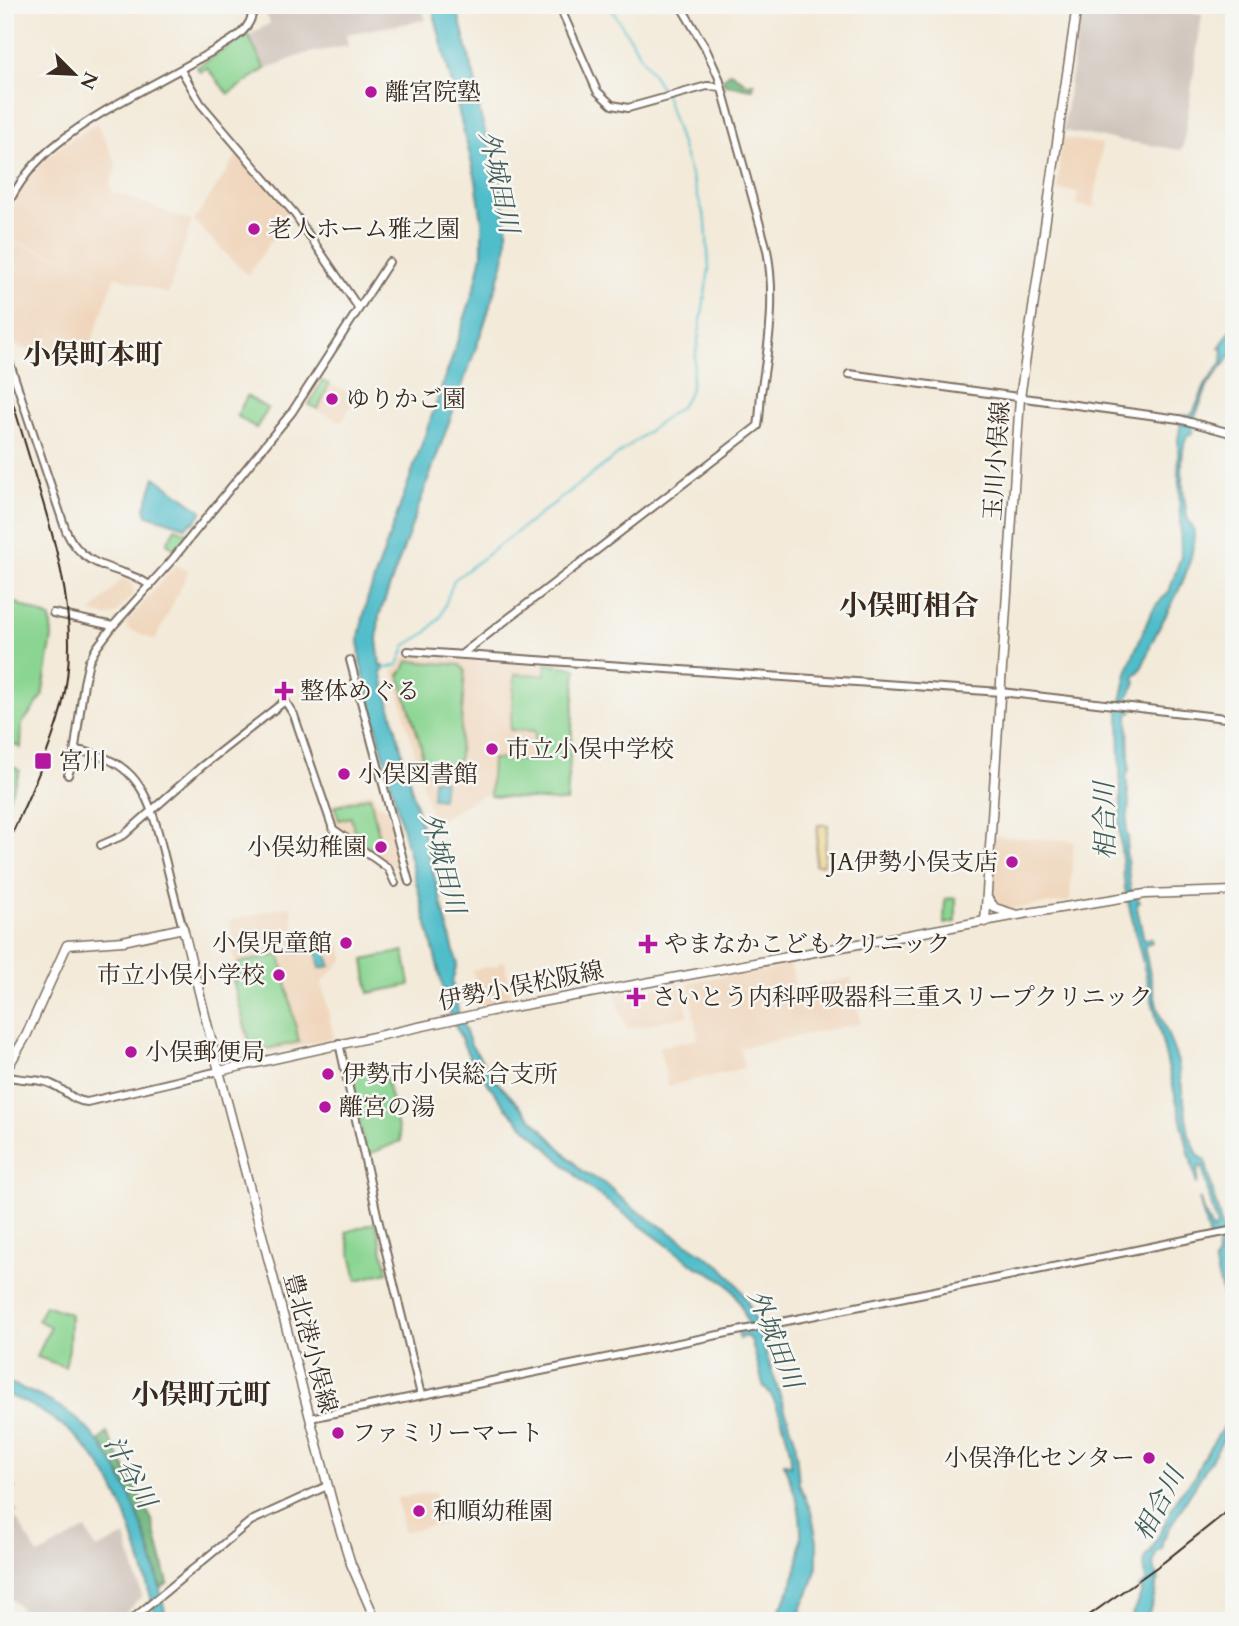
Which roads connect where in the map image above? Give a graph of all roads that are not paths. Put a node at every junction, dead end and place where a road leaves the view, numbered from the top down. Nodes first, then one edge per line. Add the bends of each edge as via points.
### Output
1 (254, 5) edge
2 (559, 5) edge
3 (680, 5) edge
4 (1077, 5) edge
5 (181, 70) junction
6 (721, 87) junction
7 (5, 210) edge
8 (388, 262) dead end
9 (358, 307) junction
10 (5, 349) edge
11 (849, 374) dead end
12 (1020, 398) junction
13 (1234, 434) edge
14 (150, 586) junction
15 (53, 613) dead end
16 (113, 626) junction
17 (407, 651) dead end
18 (462, 654) junction
19 (350, 660) dead end
20 (1000, 692) junction
21 (1234, 719) edge
22 (75, 750) junction
23 (68, 775) dead end
24 (152, 810) junction
25 (101, 845) dead end
26 (409, 882) dead end
27 (395, 883) dead end
28 (1234, 891) edge
29 (986, 896) junction
30 (1023, 914) junction
31 (985, 922) junction
32 (183, 928) junction
33 (339, 1043) junction
34 (219, 1071) junction
35 (5, 1073) edge
36 (1230, 1231) edge
37 (421, 1395) junction
38 (310, 1418) junction
39 (327, 1486) junction
40 (5, 1613) edge
41 (13, 1621) edge
42 (130, 1621) edge
43 (376, 1621) edge

1 - 5 street via 251,19 239,35
2 - 6 street via 587,71 606,102 628,108 707,86
3 - 6 street via 709,54
4 - 12 main road, 玉川小俣線
5 - 7 street via 56,144 30,170
5 - 9 street via 201,104 294,213
6 - 18 street via 772,276 769,351 758,426
8 - 9 street
9 - 14 street via 292,412
10 - 14 street via 74,545 90,561
11 - 12 street
12 - 13 street via 1179,419
12 - 20 main road, 玉川小俣線
14 - 16 street
15 - 16 street
16 - 22 street via 89,661
17 - 18 street
18 - 20 street
19 - 26 street
20 - 21 street
20 - 29 main road, 玉川小俣線
22 - 23 street
22 - 24 street via 106,757 124,768 139,783
24 - 25 street via 124,835
24 - 27 street via 285,701 294,715 333,829 388,868
24 - 32 street
28 - 30 main road, 伊勢小俣松阪線 via 1145,894
29 - 30 main road via 997,909
29 - 31 main road, 玉川小俣線
30 - 31 main road, 伊勢小俣松阪線
31 - 33 main road, 伊勢小俣松阪線 via 480,1013
32 - 34 main road
32 - 35 main road via 123,941 66,946
33 - 34 main road, 伊勢小俣松阪線
33 - 37 street
34 - 35 street via 87,1102 49,1082
34 - 38 main road, 豊北港小俣線
36 - 37 street
37 - 38 street
38 - 39 main road, 豊北港小俣線
39 - 42 street via 251,1521
39 - 43 main road, 豊北港小俣線 via 351,1564
40 - 41 street

